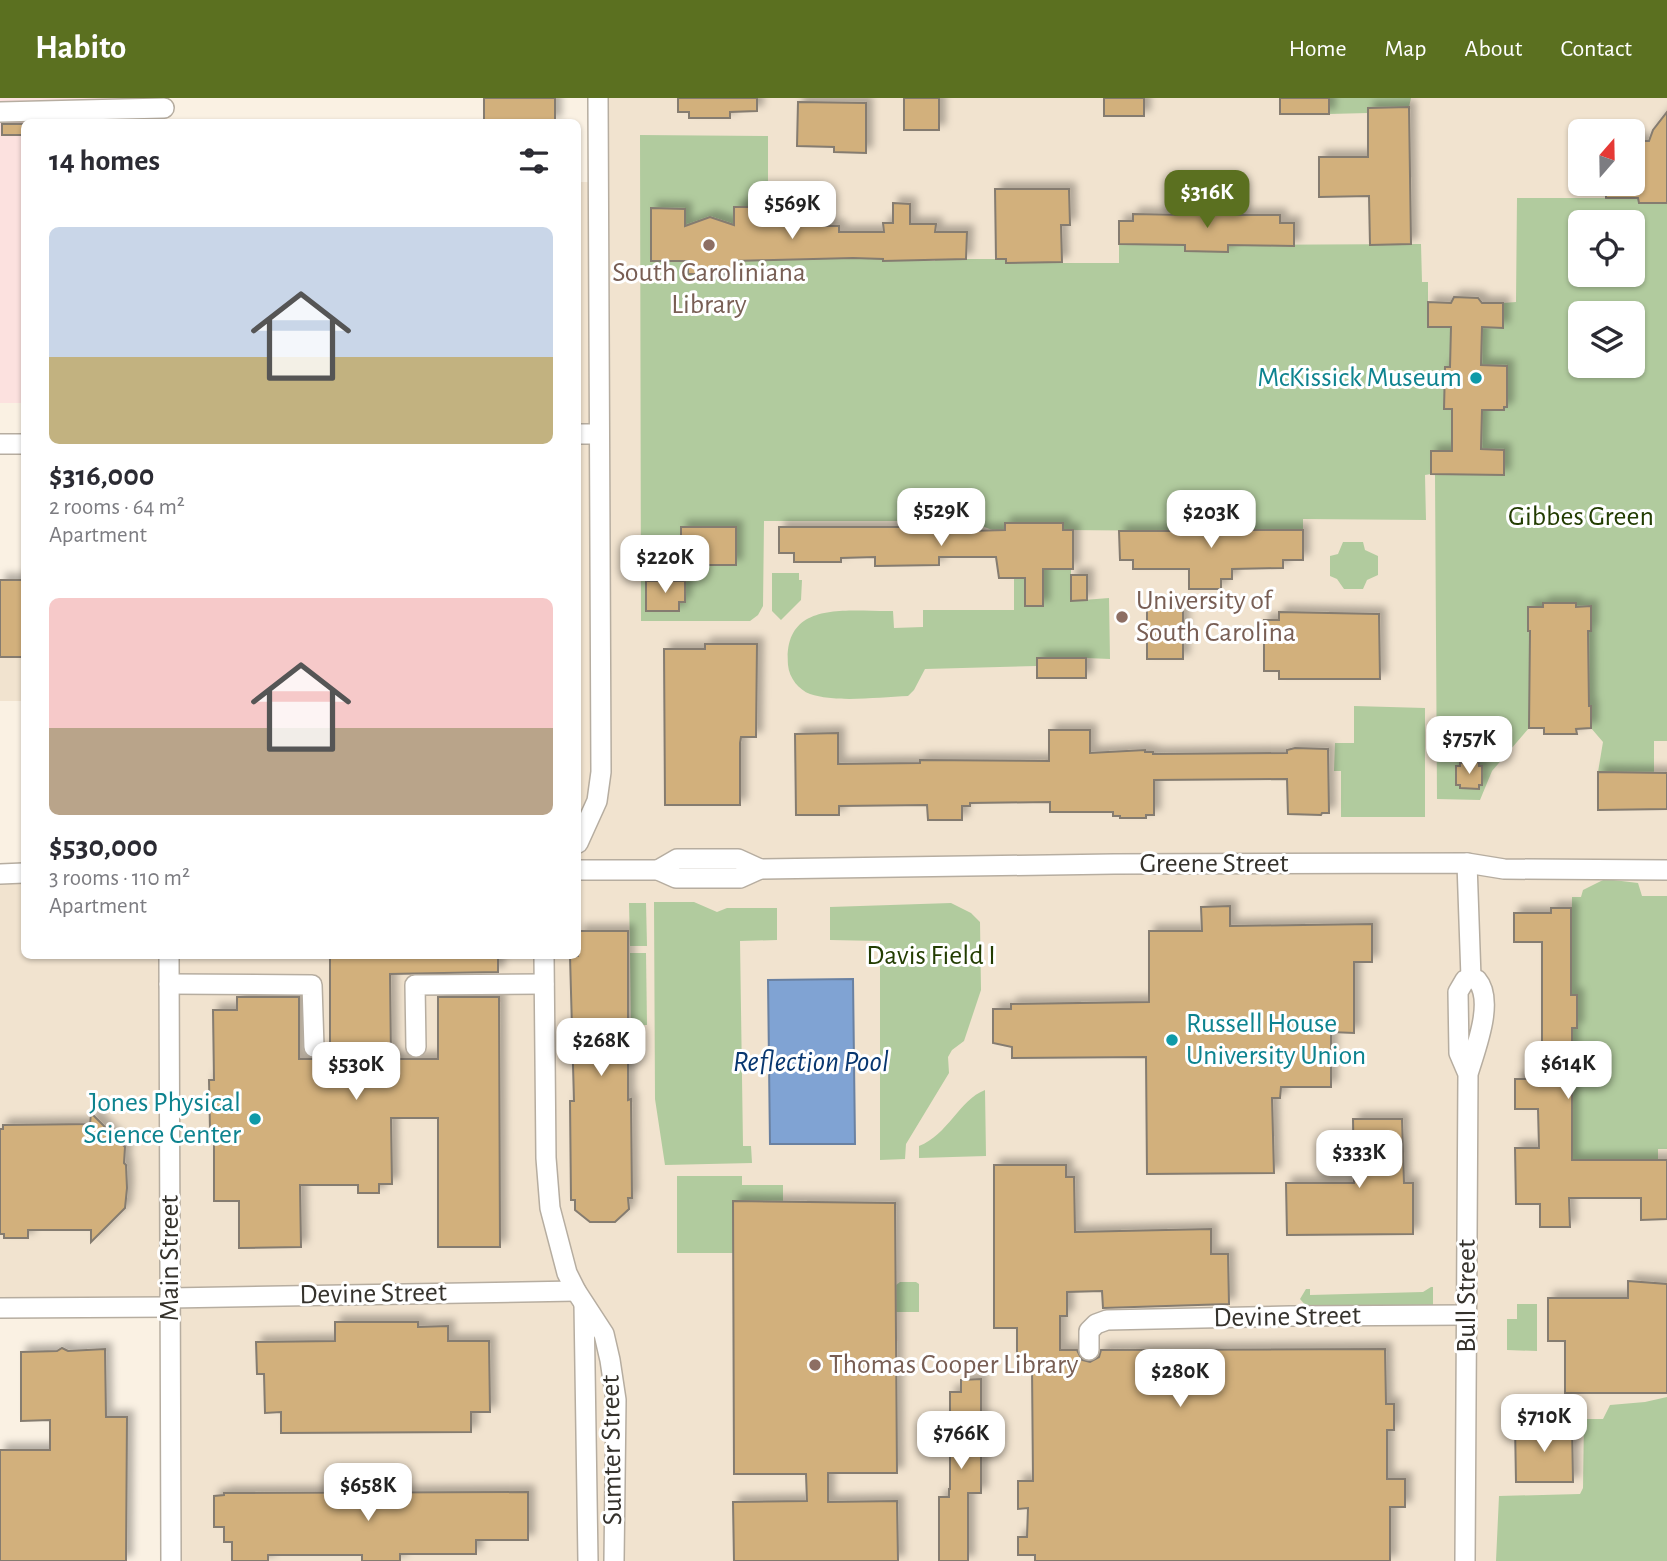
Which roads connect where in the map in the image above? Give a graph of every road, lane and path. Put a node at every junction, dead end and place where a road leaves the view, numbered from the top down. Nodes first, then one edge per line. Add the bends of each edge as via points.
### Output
1 (598, 98) edge
2 (164, 110) edge
3 (0, 112) edge
4 (598, 434) junction
5 (581, 435) edge
6 (0, 444) edge
7 (21, 444) edge
8 (581, 838) edge
9 (1467, 863) junction
10 (581, 870) edge
11 (1667, 870) edge
12 (21, 873) edge
13 (0, 874) edge
14 (169, 959) edge
15 (544, 959) edge
16 (169, 984) junction
17 (544, 984) junction
18 (314, 1047) dead end
19 (416, 1047) dead end
20 (580, 1297) junction
21 (170, 1302) junction
22 (0, 1308) edge
23 (1466, 1315) junction
24 (1089, 1350) dead end
25 (171, 1561) edge
26 (588, 1561) edge
27 (614, 1561) edge
28 (1465, 1561) edge

1 - 4 street
2 - 3 street
4 - 5 street
4 - 8 street via 601,772 597,802
6 - 7 street
9 - 10 street, Greene Street via 760,869 740,878 676,878 658,870
9 - 11 street, Greene Street via 1504,869
9 - 23 street, Bull Street via 1471,978 1484,993 1482,1025 1468,1074
12 - 13 street
14 - 16 street, Main Street
15 - 17 street, Sumter Street
16 - 18 street via 312,985
16 - 21 street, Main Street
17 - 19 street via 415,985
17 - 20 street, Sumter Street via 549,1196 560,1245
20 - 21 street, Devine Street
20 - 26 street, Sumter Street
20 - 27 street, Sumter Street via 604,1334 616,1400
21 - 22 street, Devine Street
21 - 25 street, Main Street
23 - 24 street, Devine Street via 1107,1321 1089,1331
23 - 28 street, Bull Street

